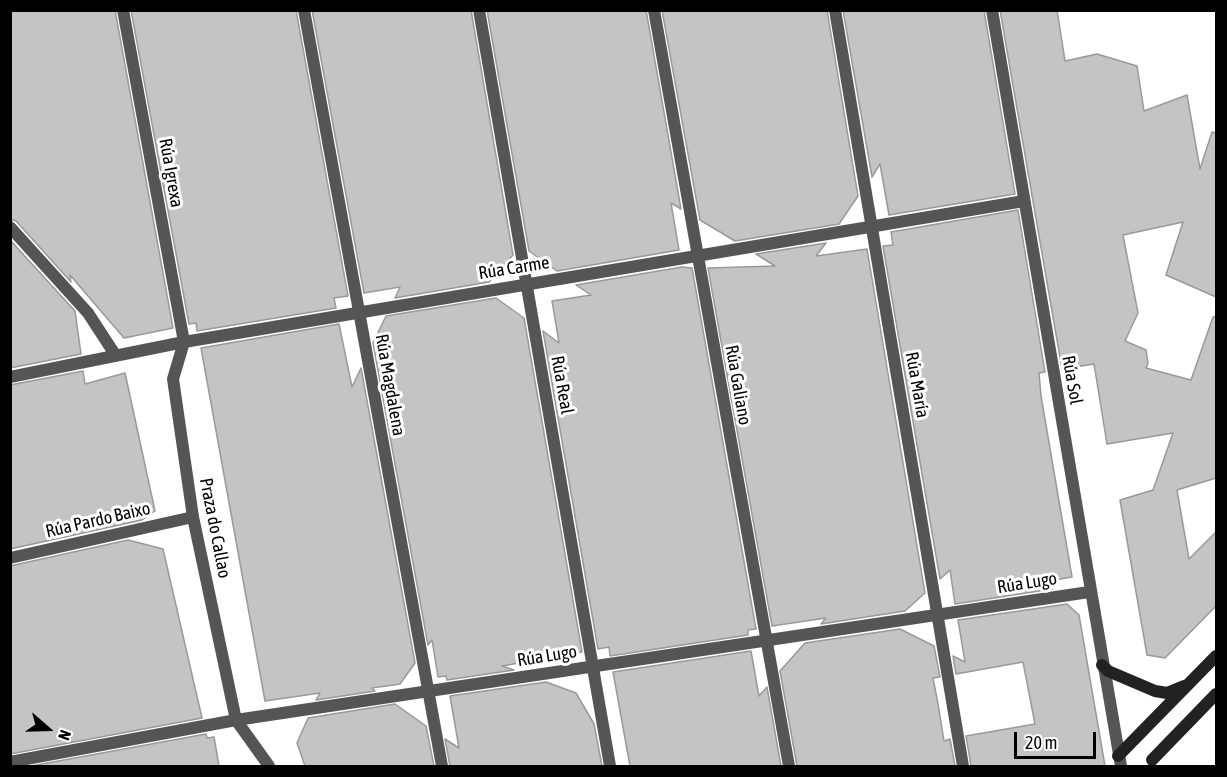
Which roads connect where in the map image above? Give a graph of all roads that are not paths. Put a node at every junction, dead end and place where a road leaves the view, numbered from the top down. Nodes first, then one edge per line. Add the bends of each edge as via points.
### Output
1 (123, 10) edge
2 (303, 10) edge
3 (478, 10) edge
4 (654, 10) edge
5 (835, 10) edge
6 (992, 10) edge
7 (1024, 201) junction
8 (10, 227) edge
9 (871, 227) junction
10 (697, 256) junction
11 (526, 285) junction
12 (359, 312) junction
13 (184, 342) junction
14 (116, 356) junction
15 (10, 377) edge
16 (194, 517) junction
17 (10, 558) edge
18 (1089, 592) junction
19 (938, 614) junction
20 (765, 641) junction
21 (1216, 656) edge
22 (1102, 665) junction
23 (593, 667) junction
24 (1190, 683) junction
25 (428, 693) junction
26 (1216, 694) edge
27 (236, 720) junction
28 (1152, 760) dead end
29 (1119, 761) edge
30 (10, 762) edge
31 (269, 766) edge
32 (442, 766) edge
33 (610, 766) edge
34 (789, 766) edge
35 (963, 766) edge

1 - 13 street, Rúa Igrexa
2 - 12 street, Rúa Magdalena
3 - 11 street, Rúa Real
4 - 10 street, Rúa Galiano
5 - 9 street, Rúa María
6 - 7 street, Rúa Sol
7 - 9 street, Rúa Carme
7 - 18 street, Rúa Sol
8 - 14 street via 88,313
9 - 10 street, Rúa Carme
9 - 19 street, Rúa María
10 - 11 street, Rúa Carme
10 - 20 street, Rúa Galiano
11 - 12 street, Rúa Carme
11 - 23 street, Rúa Real
12 - 13 street, Rúa Carme
12 - 25 street, Rúa Magdalena
13 - 14 street, Rúa Carme
13 - 16 street, Praza do Callao via 173,379
14 - 15 street, Rúa Carme
16 - 17 street, Rúa Pardo Baixo
16 - 27 street, Praza do Callao
18 - 19 street, Rúa Lugo
18 - 22 street, Rúa Sol
19 - 20 street, Rúa Lugo
19 - 35 street, Rúa María
20 - 23 street, Rúa Lugo
20 - 34 street, Rúa Galiano
21 - 24 main road
22 - 24 main road via 1167,693
22 - 29 street, Rúa Sol
23 - 25 street, Rúa Lugo
23 - 33 street, Rúa Real
24 - 29 main road
25 - 27 street, Rúa Lugo
25 - 32 street, Rúa Magdalena
26 - 28 main road
27 - 30 street, Rúa Lugo
27 - 31 street

